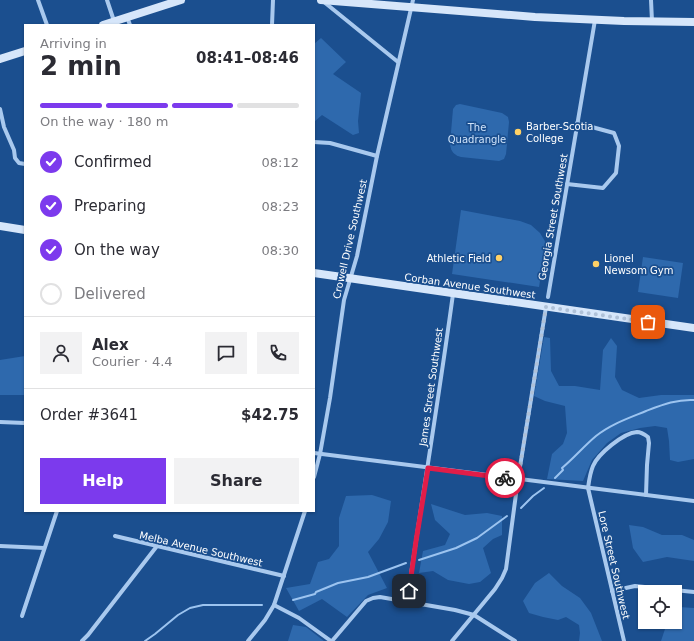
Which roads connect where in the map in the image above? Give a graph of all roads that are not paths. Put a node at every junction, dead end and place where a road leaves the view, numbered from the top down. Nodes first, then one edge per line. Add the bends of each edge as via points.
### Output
1 (38, 0) edge
2 (107, 0) edge
3 (181, 0) edge
4 (273, 0) edge
5 (322, 0) edge
6 (651, 0) edge
7 (412, 4) edge
8 (595, 20) junction
9 (114, 21) junction
10 (128, 21) edge
11 (652, 21) junction
12 (694, 22) edge
13 (46, 24) edge
14 (106, 24) edge
15 (272, 24) edge
16 (24, 51) edge
17 (0, 59) edge
18 (398, 62) junction
19 (0, 108) edge
20 (577, 123) junction
21 (315, 142) edge
22 (377, 156) junction
23 (24, 164) edge
24 (567, 184) junction
25 (0, 226) edge
26 (24, 230) edge
27 (315, 273) edge
28 (351, 279) junction
29 (453, 294) junction
30 (548, 298) dead end
31 (546, 307) junction
32 (693, 326) edge
33 (0, 422) edge
34 (24, 423) edge
35 (315, 453) edge
36 (320, 454) junction
37 (428, 468) junction
38 (315, 473) edge
39 (518, 479) junction
40 (589, 490) junction
41 (646, 495) junction
42 (694, 501) edge
43 (57, 512) edge
44 (305, 512) edge
45 (115, 536) dead end
46 (0, 546) edge
47 (157, 546) junction
48 (44, 548) junction
49 (284, 576) junction
50 (612, 591) junction
51 (694, 592) edge
52 (407, 601) junction
53 (274, 605) junction
54 (474, 615) junction
55 (22, 616) dead end
56 (82, 641) edge
57 (248, 641) edge
58 (331, 641) edge
59 (452, 641) edge
60 (515, 641) edge
61 (624, 641) edge

1 - 13 street
2 - 9 street
3 - 10 main road
4 - 15 street
5 - 7 main road
5 - 18 street
6 - 11 street
7 - 8 main road via 535,17
7 - 18 street, Crowell Drive Southwest
8 - 11 main road
8 - 20 street, Georgia Street Southwest
9 - 10 main road
9 - 14 main road
11 - 12 main road
16 - 17 main road
18 - 22 street, Crowell Drive Southwest
19 - 23 street via 4,127 14,150 14,158
20 - 24 street, Georgia Street Southwest
20 - 24 street via 614,133 619,146 616,173 603,188
21 - 22 street
22 - 28 street, Crowell Drive Southwest
24 - 30 street, Georgia Street Southwest
25 - 26 main road
27 - 28 main road, Corban Avenue Southwest
28 - 29 main road, Corban Avenue Southwest
28 - 36 street, Crowell Drive Southwest via 344,300
29 - 31 main road, Corban Avenue Southwest
29 - 37 street, James Street Southwest
31 - 32 main road, Corban Avenue Southwest
31 - 39 street
33 - 34 street
35 - 36 street
36 - 37 street
36 - 38 street, Crowell Drive Southwest
37 - 39 street
37 - 52 street, James Street Southwest
39 - 40 street
39 - 54 street via 506,569 495,589
40 - 41 street
40 - 41 street via 593,466 599,457 615,441 638,432 648,437 649,443
40 - 50 street, Lore Street Southwest
41 - 42 street
43 - 48 street
44 - 49 street
45 - 47 street, Melba Avenue Southwest
46 - 48 street
47 - 49 street, Melba Avenue Southwest
47 - 56 street
48 - 55 street
49 - 53 street
50 - 51 street via 635,586
50 - 61 street, Lore Street Southwest
52 - 54 street
52 - 58 street via 380,597 366,601
53 - 57 street
53 - 58 street via 299,618
54 - 59 street
54 - 60 street

